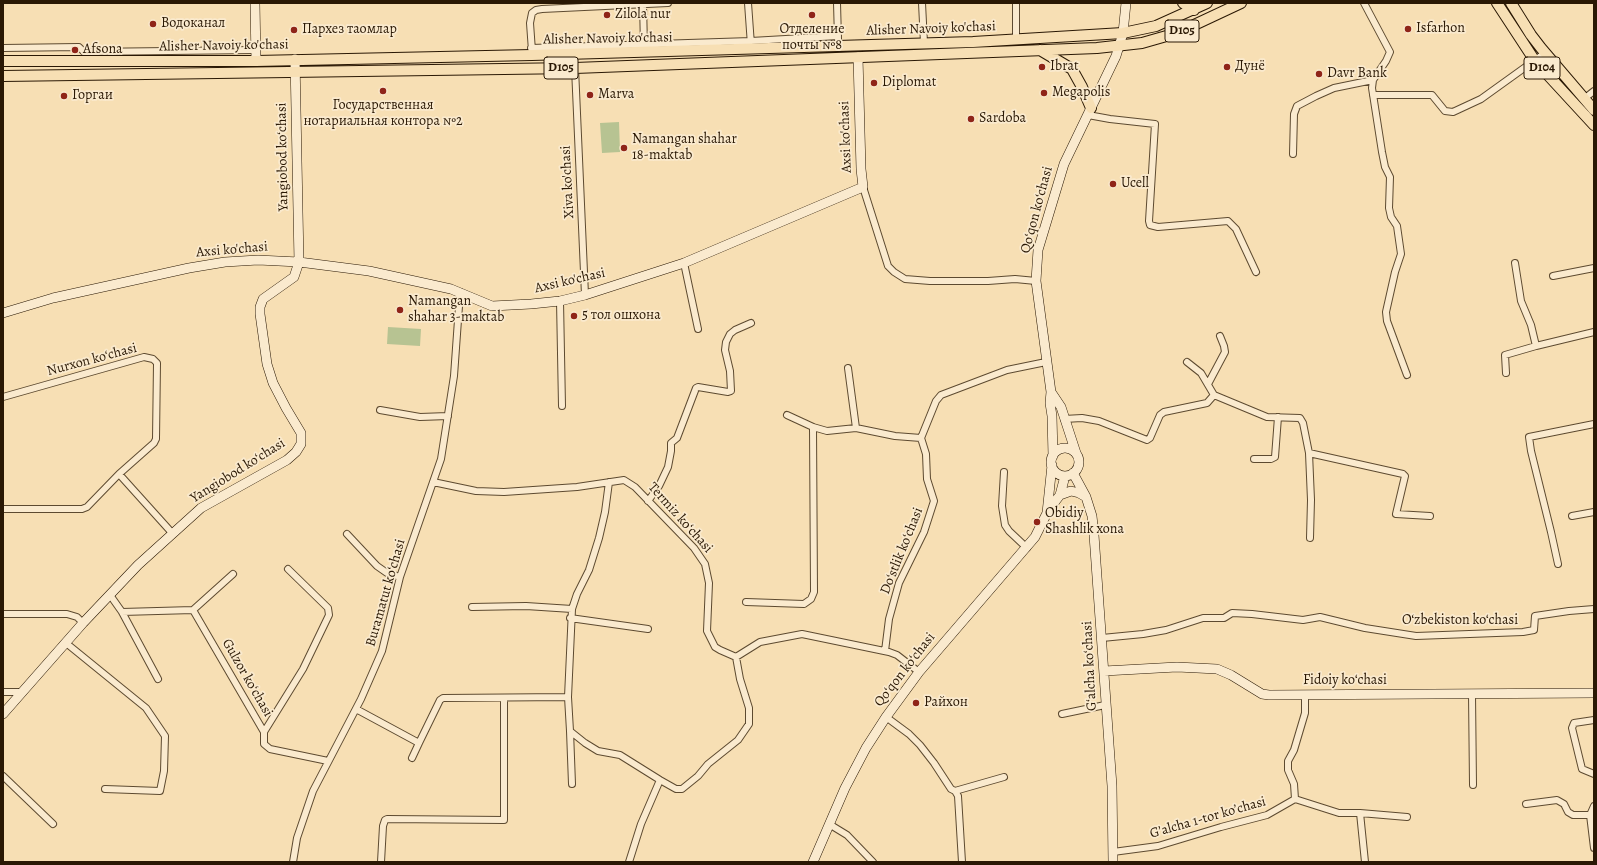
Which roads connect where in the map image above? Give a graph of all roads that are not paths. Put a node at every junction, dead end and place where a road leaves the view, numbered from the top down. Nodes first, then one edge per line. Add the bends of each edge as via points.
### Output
1 (255, 3) edge
2 (668, 3) edge
3 (748, 3) edge
4 (837, 3) edge
5 (922, 3) edge
6 (1016, 3) edge
7 (1126, 3) edge
8 (1183, 3) edge
9 (1207, 3) edge
10 (1241, 3) edge
11 (1364, 3) edge
12 (1497, 3) edge
13 (1511, 3) edge
14 (643, 4) edge
15 (1194, 10) junction
16 (1122, 34) junction
17 (1016, 39) junction
18 (838, 41) junction
19 (924, 43) junction
20 (751, 45) junction
21 (1119, 46) junction
22 (3, 48) edge
23 (644, 48) junction
24 (256, 50) junction
25 (1040, 50) junction
26 (532, 51) junction
27 (1545, 53) junction
28 (858, 57) junction
29 (295, 59) junction
30 (256, 60) junction
31 (3, 61) edge
32 (1536, 61) junction
33 (575, 68) junction
34 (295, 72) junction
35 (3, 76) edge
36 (1373, 80) junction
37 (1594, 91) edge
38 (1374, 95) junction
39 (1585, 98) junction
40 (1594, 110) edge
41 (1089, 111) junction
42 (1594, 126) edge
43 (1293, 154) dead end
44 (863, 187) junction
45 (299, 262) junction
46 (684, 263) junction
47 (1515, 264) dead end
48 (1594, 268) edge
49 (1256, 272) dead end
50 (1553, 276) dead end
51 (1036, 281) junction
52 (460, 292) junction
53 (585, 295) junction
54 (560, 301) junction
55 (3, 312) edge
56 (751, 324) dead end
57 (698, 330) dead end
58 (1594, 332) edge
59 (1220, 336) dead end
60 (1536, 346) junction
61 (1046, 362) junction
62 (1187, 362) dead end
63 (848, 368) dead end
64 (1506, 373) dead end
65 (1407, 375) dead end
66 (1208, 384) junction
67 (1051, 392) junction
68 (1214, 395) junction
69 (3, 397) edge
70 (562, 406) dead end
71 (380, 410) dead end
72 (787, 415) dead end
73 (448, 416) junction
74 (1278, 417) junction
75 (1064, 419) junction
76 (1594, 424) edge
77 (813, 427) junction
78 (856, 428) junction
79 (921, 438) junction
80 (1076, 453) junction
81 (1309, 453) junction
82 (1254, 459) dead end
83 (1052, 461) junction
84 (1004, 472) dead end
85 (119, 474) junction
86 (1069, 475) junction
87 (433, 482) junction
88 (609, 482) junction
89 (1060, 495) junction
90 (1086, 497) junction
91 (648, 501) junction
92 (3, 509) edge
93 (1594, 512) edge
94 (1046, 513) junction
95 (1430, 516) dead end
96 (1572, 516) dead end
97 (172, 534) junction
98 (347, 534) dead end
99 (1310, 538) dead end
100 (1028, 548) junction
101 (1558, 564) dead end
102 (288, 569) dead end
103 (233, 574) dead end
104 (400, 577) junction
105 (110, 595) junction
106 (746, 602) dead end
107 (472, 607) dead end
108 (572, 609) junction
109 (1594, 609) edge
110 (193, 610) junction
111 (122, 612) junction
112 (3, 614) edge
113 (570, 618) junction
114 (83, 623) junction
115 (648, 629) dead end
116 (1102, 638) junction
117 (66, 643) junction
118 (885, 651) junction
119 (736, 657) junction
120 (1104, 671) junction
121 (919, 672) junction
122 (158, 679) dead end
123 (3, 692) edge
124 (23, 692) junction
125 (1594, 693) edge
126 (1472, 694) junction
127 (1306, 696) junction
128 (568, 697) junction
129 (504, 698) junction
130 (1105, 705) junction
131 (356, 709) junction
132 (3, 714) edge
133 (1062, 714) dead end
134 (886, 717) junction
135 (1594, 720) edge
136 (570, 731) junction
137 (264, 732) junction
138 (419, 742) junction
139 (412, 758) dead end
140 (328, 761) junction
141 (1594, 774) edge
142 (3, 776) edge
143 (1004, 777) dead end
144 (660, 780) junction
145 (572, 784) dead end
146 (1473, 785) dead end
147 (105, 788) dead end
148 (955, 791) junction
149 (1295, 799) junction
150 (1526, 804) dead end
151 (1594, 806) edge
152 (1360, 813) junction
153 (1590, 815) junction
154 (1407, 817) dead end
155 (53, 824) dead end
156 (829, 824) junction
157 (1594, 848) edge
158 (1113, 852) junction
159 (292, 862) edge
160 (381, 862) edge
161 (629, 862) edge
162 (813, 862) edge
163 (873, 862) edge
164 (962, 862) edge
165 (1113, 862) edge
166 (1365, 862) edge

1 - 24 street
2 - 14 street
3 - 20 street
4 - 18 street
5 - 19 street
6 - 17 street
7 - 16 street, Qoʻqon koʻchasi
8 - 15 main road
9 - 15 main road, Alisher Navoiy ko'chasi / D105
10 - 21 main road, D105 via 1177,33 1142,43
11 - 36 street via 1390,52
12 - 32 main road, D104
13 - 27 main road, D104
14 - 23 street
14 - 26 street via 536,10 531,17
15 - 16 main road, Alisher Navoiy ko'chasi / D105 via 1156,26
16 - 17 main road, Alisher Navoiy ko'chasi / D105
16 - 21 street, Qoʻqon koʻchasi
17 - 19 main road, Alisher Navoiy ko'chasi / D105
18 - 19 main road, Alisher Navoiy ko'chasi / D105
18 - 20 main road, Alisher Navoiy ko'chasi / D105
20 - 23 main road, Alisher Navoiy ko'chasi / D105
21 - 25 main road, Alisher Navoiy ko'chasi / D105
21 - 41 street, Qoʻqon koʻchasi
22 - 24 street via 79,48 84,52
23 - 26 main road, Alisher Navoiy ko'chasi / D105
24 - 30 street
25 - 28 main road, Alisher Navoiy ko'chasi / D105
25 - 41 main road via 1072,69 1082,87
26 - 29 main road, Alisher Navoiy ko'chasi / D105
27 - 32 street
27 - 39 main road, D104
28 - 33 main road, Alisher Navoiy ko'chasi / D105
28 - 44 street, Axsi ko'chasi
29 - 30 main road, Alisher Navoiy ko'chasi / D105
29 - 34 street, Yangiobod koʻchasi
30 - 31 main road, Alisher Navoiy ko'chasi / D105
32 - 38 street via 1481,99 1453,112 1445,111 1432,95
32 - 42 main road, D104
33 - 34 main road, Alisher Navoiy ko'chasi / D105
33 - 53 street, Xiva ko'chasi
34 - 35 main road, Alisher Navoiy ko'chasi / D105
34 - 45 street, Yangiobod koʻchasi
36 - 38 street
36 - 43 street via 1334,88 1297,106 1294,114
37 - 39 street
38 - 65 street via 1382,152 1390,177 1390,213 1398,233 1401,254 1386,312 1387,321
39 - 40 main road, D104
41 - 49 street via 1110,119 1155,124 1150,225 1158,227 1228,221 1236,229
41 - 51 street, Qoʻqon koʻchasi via 1064,164 1038,250
44 - 46 street, Axsi ko'chasi
44 - 51 street via 888,266 906,279
45 - 52 street, Axsi ko'chasi via 362,269
45 - 55 street, Axsi ko'chasi via 225,262 53,298
45 - 97 street, Yangiobod koʻchasi via 294,278 263,299 260,314 267,364 273,383 301,433 300,448 287,460 201,508
46 - 53 street, Axsi ko'chasi
46 - 57 street
47 - 60 street via 1521,300
48 - 50 street
51 - 61 street, Qoʻqon koʻchasi
52 - 54 street, Axsi ko'chasi via 492,306
52 - 73 street, Buramatut koʻchasi via 454,376
53 - 54 street, Axsi ko'chasi
54 - 70 street
56 - 91 street via 735,330 726,342 724,350 730,371 731,391 696,388 677,438 671,443 668,468
58 - 60 street
59 - 66 street via 1225,352
60 - 64 street via 1505,355
61 - 67 street, Qoʻqon koʻchasi
61 - 79 street via 1007,370 941,395 936,401
62 - 66 street via 1201,373
63 - 78 street
66 - 68 street
67 - 75 street, Qoʻqon koʻchasi via 1061,407
67 - 83 street, Qoʻqon koʻchasi
68 - 74 street via 1267,416
68 - 75 street via 1207,403 1164,412 1147,440 1099,421 1082,418
69 - 85 street, Nurxon koʻchasi via 144,357 153,359 158,367 156,439
71 - 73 street via 420,417
72 - 77 street
73 - 87 street, Buramatut koʻchasi via 441,459
74 - 81 street via 1300,418
74 - 82 street via 1275,457
75 - 80 street, Qoʻqon koʻchasi
76 - 101 street via 1529,437 1530,451
77 - 78 street via 827,431
77 - 106 street via 814,592 811,599 804,604
78 - 79 street
79 - 118 street, Doʻstlik koʻchasi via 926,454 927,479 934,501 924,532 897,588 888,619
80 - 83 street via 1072,450 1059,450
80 - 86 street via 1078,466
81 - 95 street via 1403,474 1405,476 1396,514
81 - 99 street
83 - 86 street via 1056,473
83 - 94 street, Qoʻqon koʻchasi
84 - 100 street via 1002,506 1005,525
85 - 92 street, Nurxon koʻchasi via 82,509
85 - 97 street
86 - 89 street, Qoʻqon koʻchasi
86 - 90 street, Gʻalcha koʻchasi
87 - 88 street, Termiz koʻchasi via 476,491 504,492
87 - 104 street, Buramatut koʻchasi
88 - 91 street, Termiz koʻchasi via 630,482
88 - 108 street via 599,538 589,570
89 - 90 street via 1071,491
89 - 94 street, Qoʻqon koʻchasi
90 - 116 street, Gʻalcha koʻchasi via 1092,516
91 - 119 street, Termiz koʻchasi via 694,548 705,564 709,583 708,631 715,647
93 - 96 street
94 - 100 street, Qoʻqon koʻchasi via 1038,533
97 - 105 street, Yangiobod koʻchasi
98 - 104 street via 377,566 387,573
100 - 121 street, Qoʻqon koʻchasi
102 - 137 street via 328,608 329,615 303,669
103 - 110 street
104 - 131 street, Buramatut koʻchasi via 382,651
105 - 111 street
105 - 114 street, Yangiobod koʻchasi
107 - 108 street via 526,606
108 - 113 street
109 - 116 street, Oʻzbekiston koʻchasi via 1535,616 1534,630 1523,632 1416,636 1365,628 1320,617 1303,620 1232,613 1224,618 1203,618 1166,630
110 - 111 street
110 - 137 street, Gulzor koʻchasi
111 - 122 street
112 - 114 street via 67,614 77,617
113 - 115 street
113 - 128 street
114 - 117 street, Yangiobod koʻchasi
116 - 120 street, Gʻalcha koʻchasi
117 - 124 street, Yangiobod koʻchasi
117 - 147 street via 146,708 165,736 164,771 160,791
118 - 119 street via 802,634 760,642
118 - 121 street via 898,656
119 - 144 street via 749,708 749,724 743,734 682,789 676,789
120 - 127 street, Fidoiy koʻchasi via 1206,667 1231,675 1262,694
120 - 130 street, Gʻalcha koʻchasi
121 - 134 street, Qoʻqon koʻchasi
123 - 124 street
124 - 132 street, Yangiobod koʻchasi
125 - 126 street, Fidoiy koʻchasi
126 - 127 street, Fidoiy koʻchasi
126 - 146 street
127 - 149 street via 1305,713 1288,761
128 - 129 street
128 - 136 street
129 - 138 street via 442,698
129 - 160 street via 504,820 387,819 383,826
130 - 133 street
130 - 158 street, Gʻalcha koʻchasi via 1112,786
131 - 138 street
131 - 140 street, Buramatut koʻchasi
134 - 148 street via 920,745
134 - 156 street, Qoʻqon koʻchasi via 866,748
135 - 141 street via 1574,723 1572,728 1582,769
136 - 144 street via 598,751 622,756
136 - 145 street
137 - 140 street, Gulzor koʻchasi via 264,744 270,748
138 - 139 street
140 - 159 street, Buramatut koʻchasi via 304,815
142 - 155 street
143 - 148 street
144 - 161 street via 641,824
148 - 164 street via 959,803
149 - 152 street via 1338,813
149 - 158 street, Gʼalcha 1-tor koʼchasi via 1267,815 1158,846
150 - 153 street via 1557,800 1573,815
151 - 153 street
152 - 154 street
152 - 166 street
153 - 157 street
156 - 162 street, Qoʻqon koʻchasi
156 - 163 street via 847,835
158 - 165 street, Gʻalcha koʻchasi

